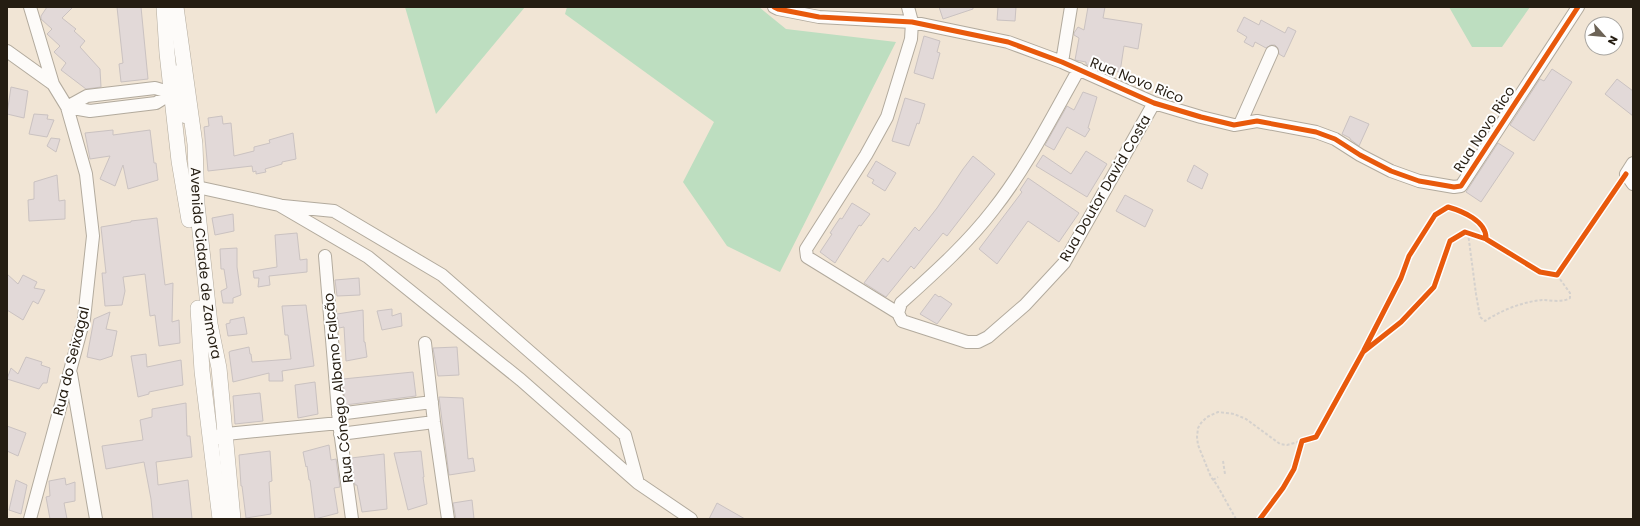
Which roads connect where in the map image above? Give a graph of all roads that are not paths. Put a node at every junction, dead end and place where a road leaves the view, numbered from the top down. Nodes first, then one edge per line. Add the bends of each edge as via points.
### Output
1 (30, 7) edge
2 (164, 7) edge
3 (176, 7) edge
4 (774, 7) edge
5 (908, 7) edge
6 (1071, 7) edge
7 (1578, 7) edge
8 (818, 12) edge
9 (912, 22) junction
10 (179, 35) junction
11 (7, 51) edge
12 (1272, 52) dead end
13 (1062, 62) junction
14 (1080, 70) junction
15 (169, 71) junction
16 (53, 84) junction
17 (155, 88) junction
18 (172, 94) junction
19 (156, 103) junction
20 (1154, 103) junction
21 (67, 106) junction
22 (174, 112) junction
23 (1240, 124) junction
24 (195, 144) junction
25 (1633, 163) edge
26 (1633, 184) edge
27 (197, 187) junction
28 (279, 205) junction
29 (325, 256) dead end
30 (898, 313) junction
31 (425, 343) dead end
32 (70, 369) junction
33 (204, 385) junction
34 (432, 402) junction
35 (434, 422) junction
36 (339, 423) junction
37 (226, 434) junction
38 (638, 482) junction
39 (215, 485) junction
40 (30, 519) edge
41 (96, 519) edge
42 (220, 519) edge
43 (233, 519) edge
44 (352, 519) edge
45 (448, 519) edge
46 (691, 519) edge

1 - 16 street
2 - 15 street, Avenida Cidade de Zamora
3 - 10 street, Avenida Cidade de Zamora
4 - 8 street, Rua Novo Rico
5 - 9 street
6 - 13 street
7 - 23 street, Rua Novo Rico via 1461,186 1419,181 1391,171 1335,139 1316,132 1257,121
8 - 9 street, Rua Novo Rico
9 - 13 street, Rua Novo Rico via 1008,42
9 - 30 street, Rua Doutor David Costa via 910,39 887,117 806,249 807,257
10 - 18 street via 180,86
10 - 24 street, Avenida Cidade de Zamora
11 - 16 street
12 - 23 street
13 - 14 street, Rua Novo Rico
14 - 20 street, Rua Novo Rico
14 - 30 street via 1020,172 993,210 950,260 900,303
15 - 17 street via 168,80 163,86
15 - 18 street, Avenida Cidade de Zamora
16 - 21 street, Rua do Seixagal
17 - 18 street
17 - 21 street via 87,96
18 - 19 street
18 - 22 street, Avenida Cidade de Zamora
18 - 24 street via 183,102 186,126
19 - 21 street via 90,111
19 - 22 street
20 - 23 street, Rua Novo Rico via 1201,117 1234,125
20 - 30 street, Rua Doutor David Costa via 1064,263 1025,305 988,337 978,342 967,342 902,321
21 - 32 street, Rua do Seixagal via 86,174 93,236 84,319
22 - 33 street, Avenida Cidade de Zamora via 179,161 188,206
24 - 27 street, Avenida Cidade de Zamora
25 - 26 street via 1626,174
27 - 28 street
27 - 37 street, Avenida Cidade de Zamora via 210,324 219,368
28 - 38 street via 368,257 521,380
28 - 38 street via 334,211 442,275 625,436
29 - 36 street, Rua Cónego Albano Falcão
31 - 34 street
32 - 40 street, Rua do Seixagal
32 - 41 street
33 - 37 street via 210,396 213,423
33 - 39 street, Avenida Cidade de Zamora
34 - 35 street
34 - 36 street
35 - 36 street
35 - 45 street
36 - 37 street
36 - 44 street, Rua Cónego Albano Falcão
37 - 39 street via 220,436 216,442 218,476
37 - 43 street, Avenida Cidade de Zamora
38 - 46 street
39 - 42 street, Avenida Cidade de Zamora

